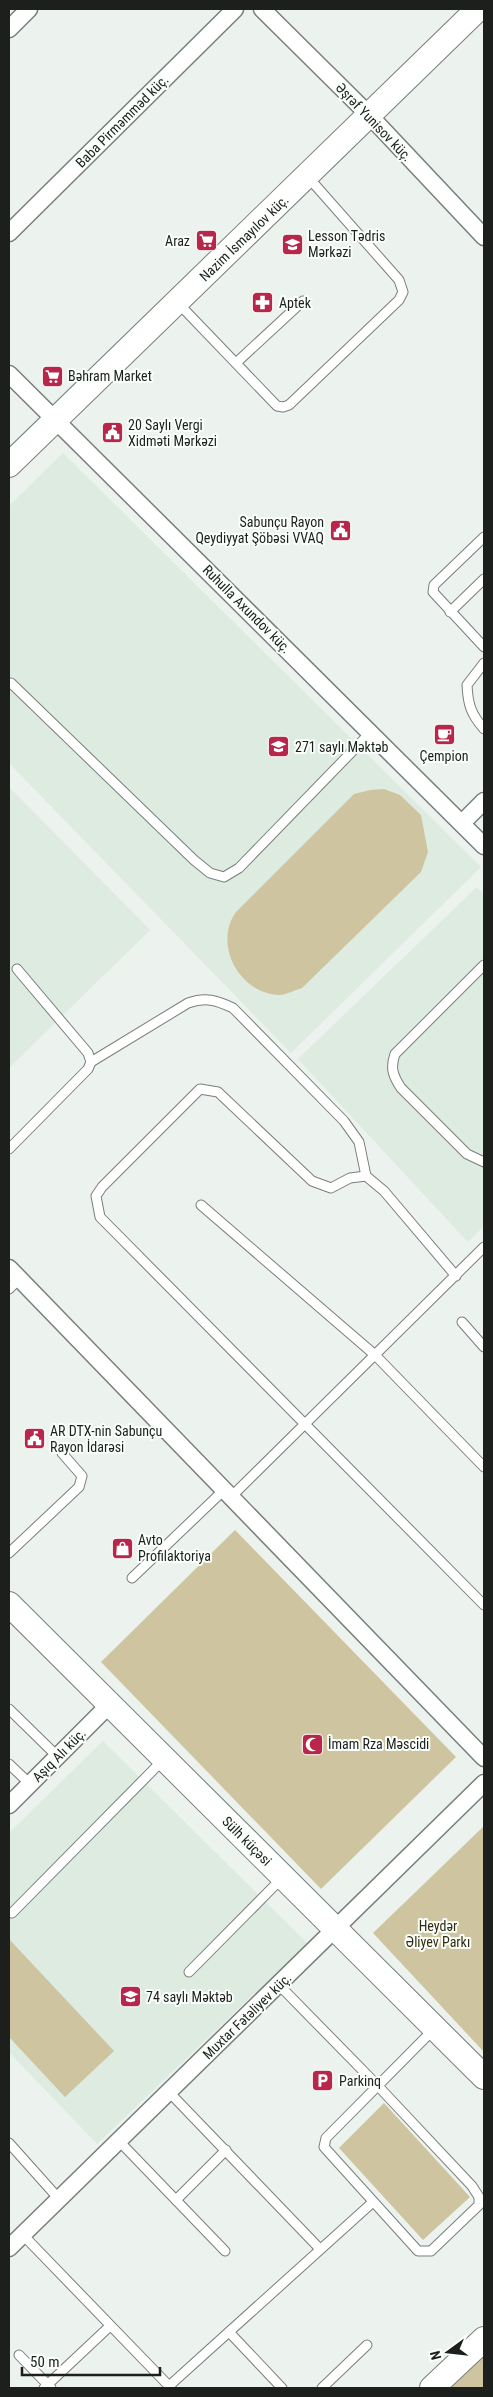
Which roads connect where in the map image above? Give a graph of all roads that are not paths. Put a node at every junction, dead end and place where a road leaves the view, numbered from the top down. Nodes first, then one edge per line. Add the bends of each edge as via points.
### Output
1 (29, 9) edge
2 (234, 9) edge
3 (262, 9) edge
4 (478, 9) edge
5 (9, 29) edge
6 (370, 116) junction
7 (307, 177) junction
8 (9, 233) edge
9 (484, 237) edge
10 (303, 301) dead end
11 (178, 302) junction
12 (236, 363) junction
13 (9, 374) edge
14 (54, 420) junction
15 (9, 465) edge
16 (484, 536) edge
17 (484, 579) edge
18 (450, 612) junction
19 (484, 647) edge
20 (484, 662) edge
21 (10, 683) dead end
22 (484, 729) edge
23 (372, 732) junction
24 (484, 801) edge
25 (462, 823) junction
26 (484, 846) edge
27 (484, 965) edge
28 (17, 969) dead end
29 (91, 1062) junction
30 (9, 1149) edge
31 (484, 1162) edge
32 (366, 1176) junction
33 (201, 1206) dead end
34 (484, 1247) edge
35 (456, 1276) junction
36 (12, 1278) edge
37 (462, 1322) dead end
38 (484, 1347) edge
39 (375, 1355) junction
40 (305, 1424) junction
41 (62, 1453) dead end
42 (484, 1467) edge
43 (227, 1494) junction
44 (9, 1553) edge
45 (132, 1578) dead end
46 (9, 1604) edge
47 (484, 1605) edge
48 (109, 1705) junction
49 (9, 1708) edge
50 (57, 1756) junction
51 (484, 1758) edge
52 (164, 1759) junction
53 (9, 1764) edge
54 (30, 1784) junction
55 (484, 1784) edge
56 (9, 1805) edge
57 (284, 1877) junction
58 (12, 1913) dead end
59 (336, 1929) junction
60 (189, 1972) dead end
61 (279, 1985) junction
62 (436, 2028) junction
63 (484, 2077) edge
64 (378, 2086) junction
65 (169, 2092) junction
66 (119, 2141) junction
67 (9, 2143) edge
68 (226, 2150) junction
69 (59, 2199) junction
70 (176, 2200) junction
71 (373, 2202) junction
72 (23, 2235) junction
73 (9, 2248) edge
74 (320, 2249) junction
75 (225, 2251) dead end
76 (110, 2326) junction
77 (229, 2332) junction
78 (484, 2339) edge
79 (368, 2345) dead end
80 (19, 2355) dead end
81 (48, 2387) edge
82 (170, 2387) edge
83 (282, 2388) edge
84 (322, 2388) edge
85 (432, 2388) edge

1 - 5 street
2 - 8 street, Baba Pirməmməd küç.
3 - 6 street, Əşrəf Yunisov küç.
4 - 6 street, Nazim İsmayılov küç.
6 - 7 street, Nazim İsmayılov küç.
6 - 9 street, Əşrəf Yunisov küç.
7 - 11 street, Nazim İsmayılov küç.
7 - 12 lane via 399,280 403,292 399,300 289,405 278,406
10 - 12 lane
11 - 12 lane
11 - 14 street, Nazim İsmayılov küç.
13 - 14 street, Ruhulla Axundov küç.
14 - 15 street, Nazim İsmayılov küç.
14 - 23 street, Ruhulla Axundov küç.
16 - 18 lane via 434,585 436,597
17 - 18 lane
18 - 19 lane
20 - 22 lane via 467,685 473,717
21 - 23 lane via 194,860 210,873 224,877 239,868
23 - 25 street, Ruhulla Axundov küç.
24 - 25 street
25 - 26 street, Ruhulla Axundov küç.
27 - 31 lane via 395,1054 391,1065 401,1088 467,1154
28 - 29 lane via 88,1053
29 - 30 lane via 88,1069
29 - 32 lane via 188,1004 212,999 233,1008 344,1122 359,1142
32 - 35 lane via 384,1191
32 - 40 lane via 350,1178 330,1188 312,1181 218,1092 200,1089 96,1196 100,1217
33 - 39 lane
34 - 35 lane
35 - 39 lane
36 - 43 street
37 - 38 lane
39 - 40 lane
39 - 42 lane
40 - 43 lane
40 - 47 lane
41 - 44 lane via 82,1476 79,1487
43 - 45 lane
43 - 51 street
46 - 48 street, Sülh küçəsi
48 - 50 street, Aşıq Alı küç.
48 - 52 street, Sülh küçəsi
49 - 50 lane
50 - 54 street, Aşıq Alı küç.
52 - 57 street, Sülh küçəsi
52 - 58 lane
53 - 54 lane
54 - 56 street, Aşıq Alı küç.
55 - 59 street, Muxtar Fətəliyev küç.
57 - 59 street, Sülh küçəsi
57 - 60 lane
59 - 61 street, Muxtar Fətəliyev küç.
59 - 62 street, Sülh küçəsi
61 - 64 lane
61 - 65 street, Muxtar Fətəliyev küç.
62 - 63 street, Sülh küçəsi
62 - 64 lane
64 - 71 lane via 326,2138 324,2147
64 - 71 lane via 472,2186 479,2197 479,2206 431,2251 418,2251
65 - 66 street, Muxtar Fətəliyev küç.
65 - 68 lane
66 - 69 street, Muxtar Fətəliyev küç.
66 - 70 lane
67 - 69 lane
68 - 70 lane
68 - 74 lane
69 - 72 street, Muxtar Fətəliyev küç.
70 - 75 lane
71 - 74 lane
72 - 73 street, Muxtar Fətəliyev küç.
72 - 76 lane
74 - 77 lane
76 - 81 lane
76 - 82 lane
77 - 82 lane
77 - 83 lane
78 - 85 street
79 - 84 lane
80 - 81 lane

